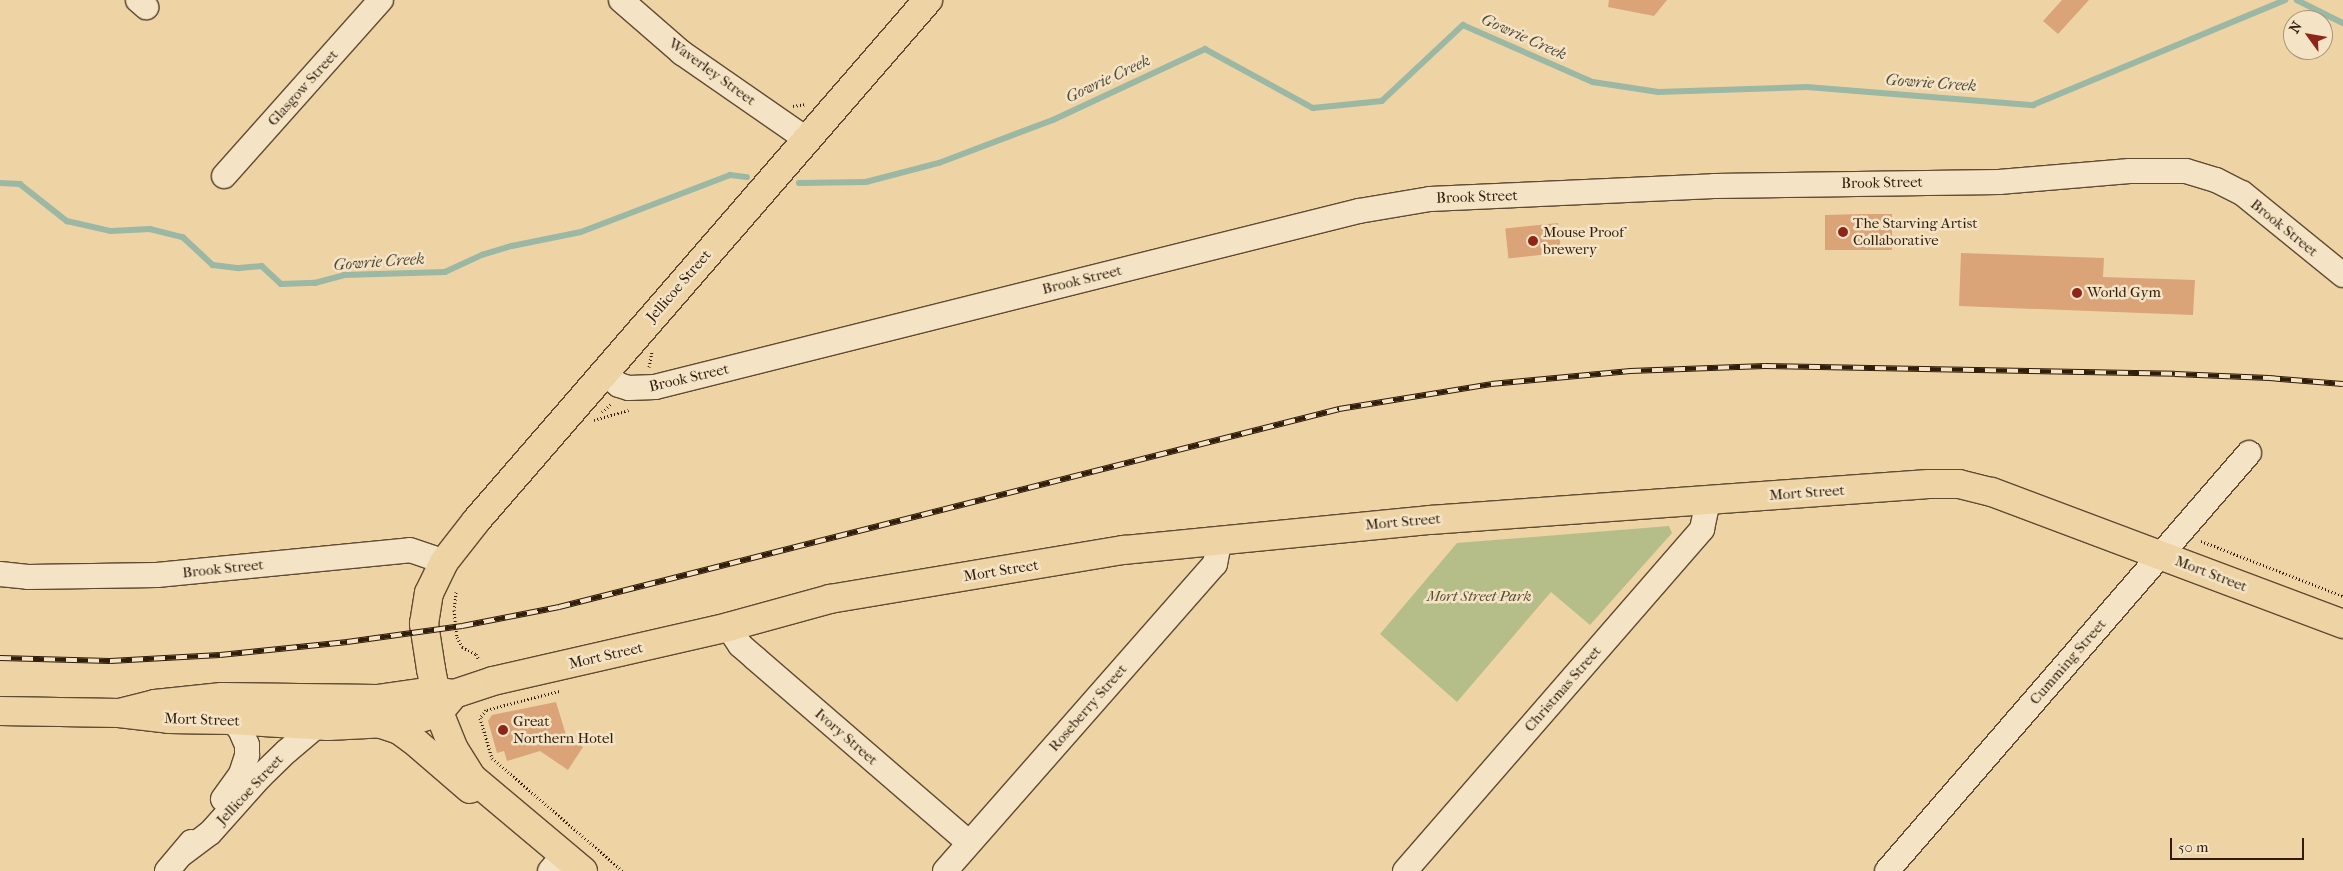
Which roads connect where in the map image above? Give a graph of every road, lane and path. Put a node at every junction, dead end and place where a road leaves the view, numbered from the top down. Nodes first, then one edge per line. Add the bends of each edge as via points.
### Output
1 (381, 0) edge
2 (621, 0) edge
3 (928, 0) edge
4 (811, 100) dead end
5 (789, 106) dead end
6 (799, 147) junction
7 (224, 176) dead end
8 (2343, 275) edge
9 (656, 343) dead end
10 (604, 373) junction
11 (629, 388) junction
12 (587, 426) dead end
13 (2249, 453) dead end
14 (1708, 500) junction
15 (1220, 539) junction
16 (2201, 541) dead end
17 (2162, 555) junction
18 (0, 574) edge
19 (446, 576) junction
20 (2343, 596) edge
21 (2343, 624) edge
22 (728, 627) junction
23 (479, 660) dead end
24 (443, 699) junction
25 (0, 711) edge
26 (119, 713) junction
27 (231, 720) junction
28 (381, 724) junction
29 (317, 726) junction
30 (482, 726) dead end
31 (501, 803) junction
32 (526, 822) junction
33 (969, 842) junction
34 (175, 863) edge
35 (566, 866) edge
36 (623, 871) edge
37 (945, 871) edge
38 (1405, 871) edge
39 (1887, 871) edge

1 - 7 street, Glasgow Street
2 - 6 street, Waverley Street
3 - 6 main road, Jellicoe Street
4 - 5 path via 806,105
6 - 10 main road, Jellicoe Street
8 - 11 street, Brook Street via 2242,193 2216,180 2186,171 2130,171 1999,182 1714,186 1430,199 1359,210 655,387
9 - 11 path via 649,368
10 - 11 street, Brook Street via 619,385
10 - 19 main road, Jellicoe Street via 476,521
11 - 12 path
13 - 17 street, Cumming Street
14 - 15 main road, Mort Street
14 - 17 main road, Mort Street via 1959,484 1992,492
14 - 38 street, Christmas Street via 1702,529
15 - 22 main road, Mort Street via 1124,550 830,599
15 - 33 street, Roseberry Street via 1215,564
16 - 20 path
17 - 21 main road, Mort Street
17 - 39 street, Cumming Street
18 - 19 street, Brook Street via 28,577 157,575 410,550
19 - 23 path via 457,637 462,647 476,654
19 - 24 main road via 439,620
22 - 24 main road, Mort Street via 493,681
22 - 33 street, Ivory Street via 740,645
24 - 26 main road, Mort Street via 222,697 154,704
24 - 28 main road, Mort Street via 408,722
24 - 31 main road via 453,747 472,778
24 - 32 main road via 491,778
25 - 26 main road, Mort Street
26 - 27 main road, Mort Street via 169,720
27 - 29 main road, Mort Street
27 - 34 street, Jellicoe Street via 248,745 241,774
28 - 29 main road, Mort Street
28 - 31 main road via 399,730 413,740 468,788
29 - 34 street, Jellicoe Street via 261,776 210,834
30 - 36 path via 492,758
31 - 32 main road
32 - 35 main road
33 - 37 street, Roseberry Street

